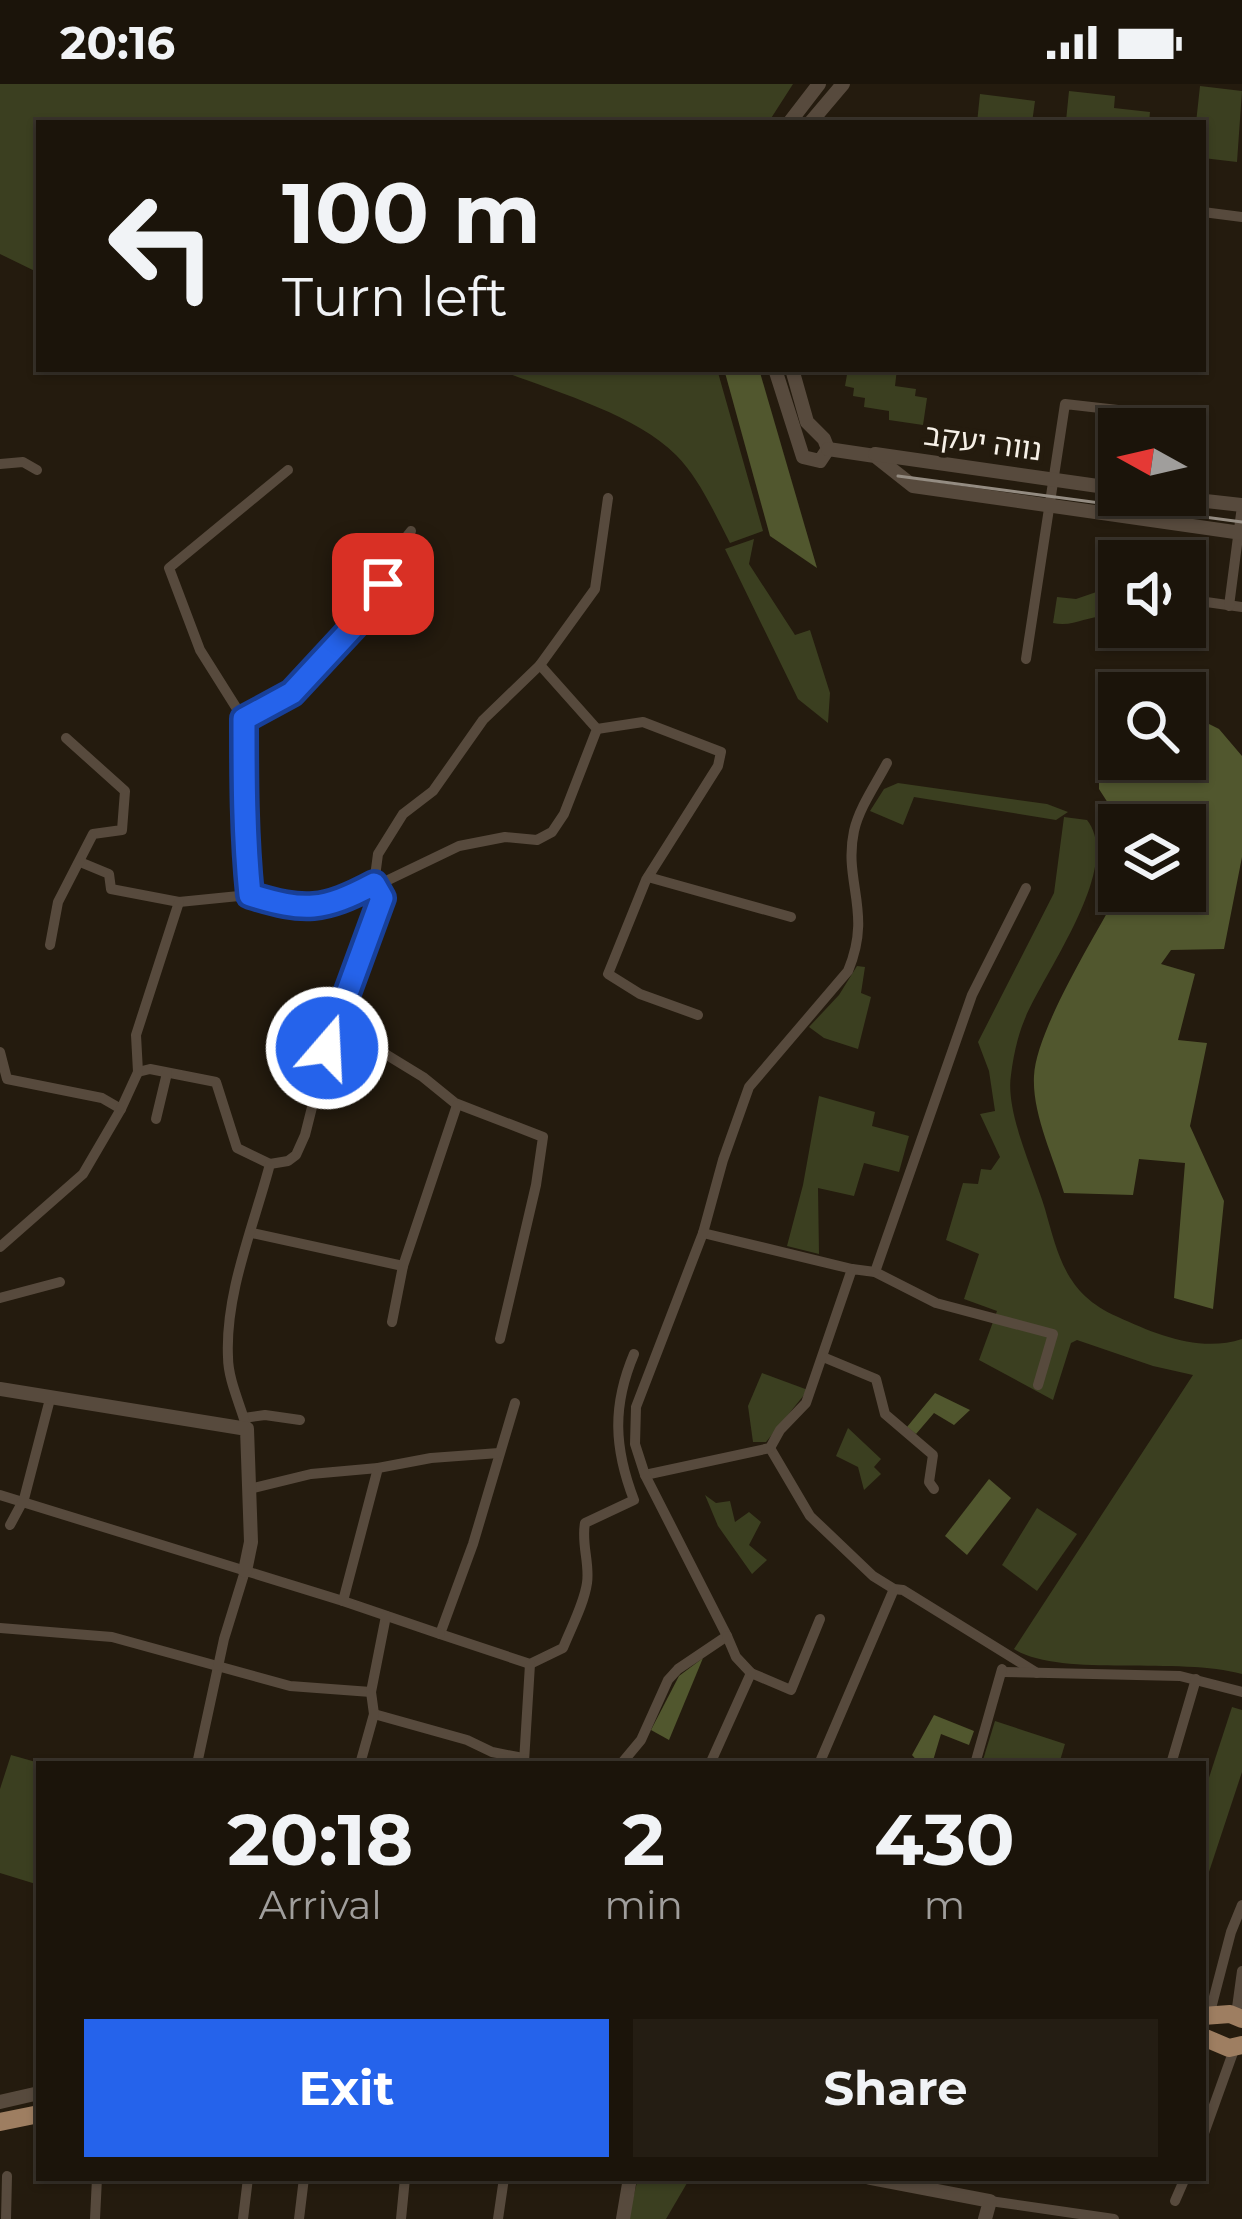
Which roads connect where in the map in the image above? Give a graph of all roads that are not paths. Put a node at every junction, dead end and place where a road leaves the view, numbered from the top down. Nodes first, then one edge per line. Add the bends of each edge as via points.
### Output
1 (819, 84) edge
2 (843, 84) edge
3 (791, 120) edge
4 (813, 120) edge
5 (1206, 212) edge
6 (1242, 217) edge
7 (777, 372) edge
8 (793, 372) edge
9 (1100, 408) edge
10 (818, 435) junction
11 (801, 443) junction
12 (828, 449) junction
13 (868, 453) junction
14 (0, 464) edge
15 (37, 470) dead end
16 (288, 470) dead end
17 (1054, 478) junction
18 (1098, 485) edge
19 (608, 497) dead end
20 (1206, 501) edge
21 (1242, 505) edge
22 (1049, 506) junction
23 (410, 531) dead end
24 (1240, 533) edge
25 (1235, 607) edge
26 (1026, 659) dead end
27 (540, 665) junction
28 (244, 719) junction
29 (597, 729) junction
30 (66, 738) dead end
31 (887, 763) dead end
32 (80, 862) junction
33 (648, 877) junction
34 (374, 884) junction
35 (1026, 888) dead end
36 (250, 895) junction
37 (179, 902) junction
38 (791, 917) dead end
39 (50, 945) dead end
40 (698, 1015) dead end
41 (329, 1040) junction
42 (0, 1052) edge
43 (138, 1072) junction
44 (167, 1072) junction
45 (458, 1105) junction
46 (121, 1109) junction
47 (156, 1119) dead end
48 (270, 1164) junction
49 (252, 1233) junction
50 (703, 1233) junction
51 (0, 1247) edge
52 (403, 1266) junction
53 (852, 1269) junction
54 (875, 1272) junction
55 (60, 1282) dead end
56 (0, 1298) edge
57 (392, 1322) dead end
58 (500, 1339) dead end
59 (634, 1354) dead end
60 (824, 1358) junction
61 (1037, 1385) dead end
62 (0, 1389) edge
63 (50, 1399) junction
64 (515, 1402) dead end
65 (300, 1420) dead end
66 (246, 1423) junction
67 (770, 1448) junction
68 (499, 1453) junction
69 (378, 1468) junction
70 (645, 1475) junction
71 (249, 1489) junction
72 (934, 1489) dead end
73 (0, 1495) edge
74 (24, 1499) junction
75 (10, 1526) dead end
76 (245, 1570) junction
77 (894, 1589) junction
78 (343, 1601) junction
79 (386, 1616) junction
80 (820, 1619) dead end
81 (0, 1628) edge
82 (440, 1634) junction
83 (727, 1636) junction
84 (1006, 1654) junction
85 (530, 1664) junction
86 (219, 1666) junction
87 (1002, 1672) junction
88 (1037, 1672) junction
89 (751, 1673) junction
90 (1196, 1679) junction
91 (371, 1692) junction
92 (1242, 1692) edge
93 (374, 1714) junction
94 (198, 1761) edge
95 (361, 1761) edge
96 (524, 1761) edge
97 (624, 1761) edge
98 (711, 1761) edge
99 (820, 1761) edge
100 (977, 1761) edge
101 (1172, 1761) edge
102 (1242, 1905) edge
103 (1242, 1971) edge
104 (1223, 2016) edge
105 (1230, 2044) edge
106 (0, 2084) edge
107 (36, 2094) edge
108 (3, 2101) edge
109 (36, 2115) edge
110 (0, 2122) edge
111 (1206, 2126) edge
112 (7, 2176) dead end
113 (97, 2181) edge
114 (248, 2181) edge
115 (304, 2181) edge
116 (405, 2181) edge
117 (504, 2181) edge
118 (629, 2181) edge
119 (886, 2181) edge
120 (1184, 2181) edge
121 (990, 2201) junction
122 (1175, 2201) dead end
123 (6, 2219) edge
124 (95, 2219) edge
125 (243, 2219) edge
126 (299, 2219) edge
127 (401, 2219) edge
128 (498, 2219) edge
129 (623, 2219) edge
130 (985, 2219) edge
131 (1114, 2219) edge

1 - 3 street
2 - 4 street
5 - 6 street
7 - 11 street
8 - 10 street
9 - 17 street via 1065,404
10 - 11 street
10 - 12 street
11 - 12 street via 809,461
12 - 13 street, נווה יעקב
13 - 17 street, נווה יעקב
13 - 22 street via 914,486
14 - 15 street
16 - 28 street via 169,568 200,650
17 - 18 street, נווה יעקב
17 - 22 street
19 - 27 street via 595,589
20 - 21 street
21 - 24 street
22 - 24 street
22 - 26 street
23 - 28 street via 379,573 384,593 338,648 292,693
24 - 25 street
27 - 29 street
27 - 34 street via 403,814 378,854
28 - 36 street
29 - 33 street via 643,722 721,752
29 - 34 street via 552,832 459,846
30 - 32 street via 125,791 122,830 93,834
31 - 50 street via 854,829 857,950 749,1087
32 - 37 street via 109,874 111,889
32 - 39 street via 58,902
33 - 38 street
33 - 40 street via 608,974
34 - 36 street via 332,907
34 - 41 street via 382,898
35 - 54 street via 972,995
36 - 37 street
37 - 43 street via 136,1035
41 - 45 street via 387,1055
41 - 48 street via 296,1155
42 - 46 street via 7,1078
43 - 44 street
43 - 46 street
44 - 47 street
44 - 48 street via 216,1082 237,1148
45 - 52 street
45 - 58 street via 543,1137
46 - 51 street via 83,1174
48 - 49 street
49 - 52 street
49 - 66 street via 227,1363
50 - 53 street
50 - 70 street via 639,1396 634,1434
52 - 57 street
53 - 54 street
53 - 60 street
54 - 61 street via 936,1303 1053,1334
55 - 56 street
59 - 85 street via 616,1424 634,1500 585,1523 588,1581 571,1628 563,1648
60 - 67 street via 806,1403
60 - 72 street via 876,1379 885,1414 933,1455
62 - 63 street
63 - 66 street
63 - 74 street
64 - 68 street
65 - 66 street via 265,1415
66 - 71 street
67 - 70 street
67 - 77 street via 810,1516
68 - 69 street
68 - 82 street
69 - 71 street
69 - 78 street
70 - 83 street
71 - 76 street
73 - 74 street
74 - 75 street
74 - 76 street
76 - 78 street
76 - 86 street
77 - 84 street
77 - 99 street
78 - 79 street
79 - 82 street
79 - 91 street
80 - 89 street via 791,1690
81 - 86 street via 112,1637
82 - 85 street
83 - 89 street
83 - 97 street via 668,1680
84 - 87 street
84 - 88 street
85 - 96 street
86 - 91 street via 290,1686
86 - 94 street
87 - 88 street
87 - 100 street
88 - 90 street
89 - 98 street
90 - 92 street
90 - 101 street
91 - 93 street
93 - 95 street
93 - 96 street
102 - 104 street via 1226,1948
103 - 104 street
104 - 105 highway via 1213,2028
105 - 111 street
106 - 108 street
107 - 108 street
109 - 110 highway
112 - 123 street
113 - 124 street
114 - 125 street
115 - 126 street
116 - 127 street
117 - 128 street
118 - 129 street
119 - 121 street
120 - 122 street
121 - 130 street
121 - 131 street

